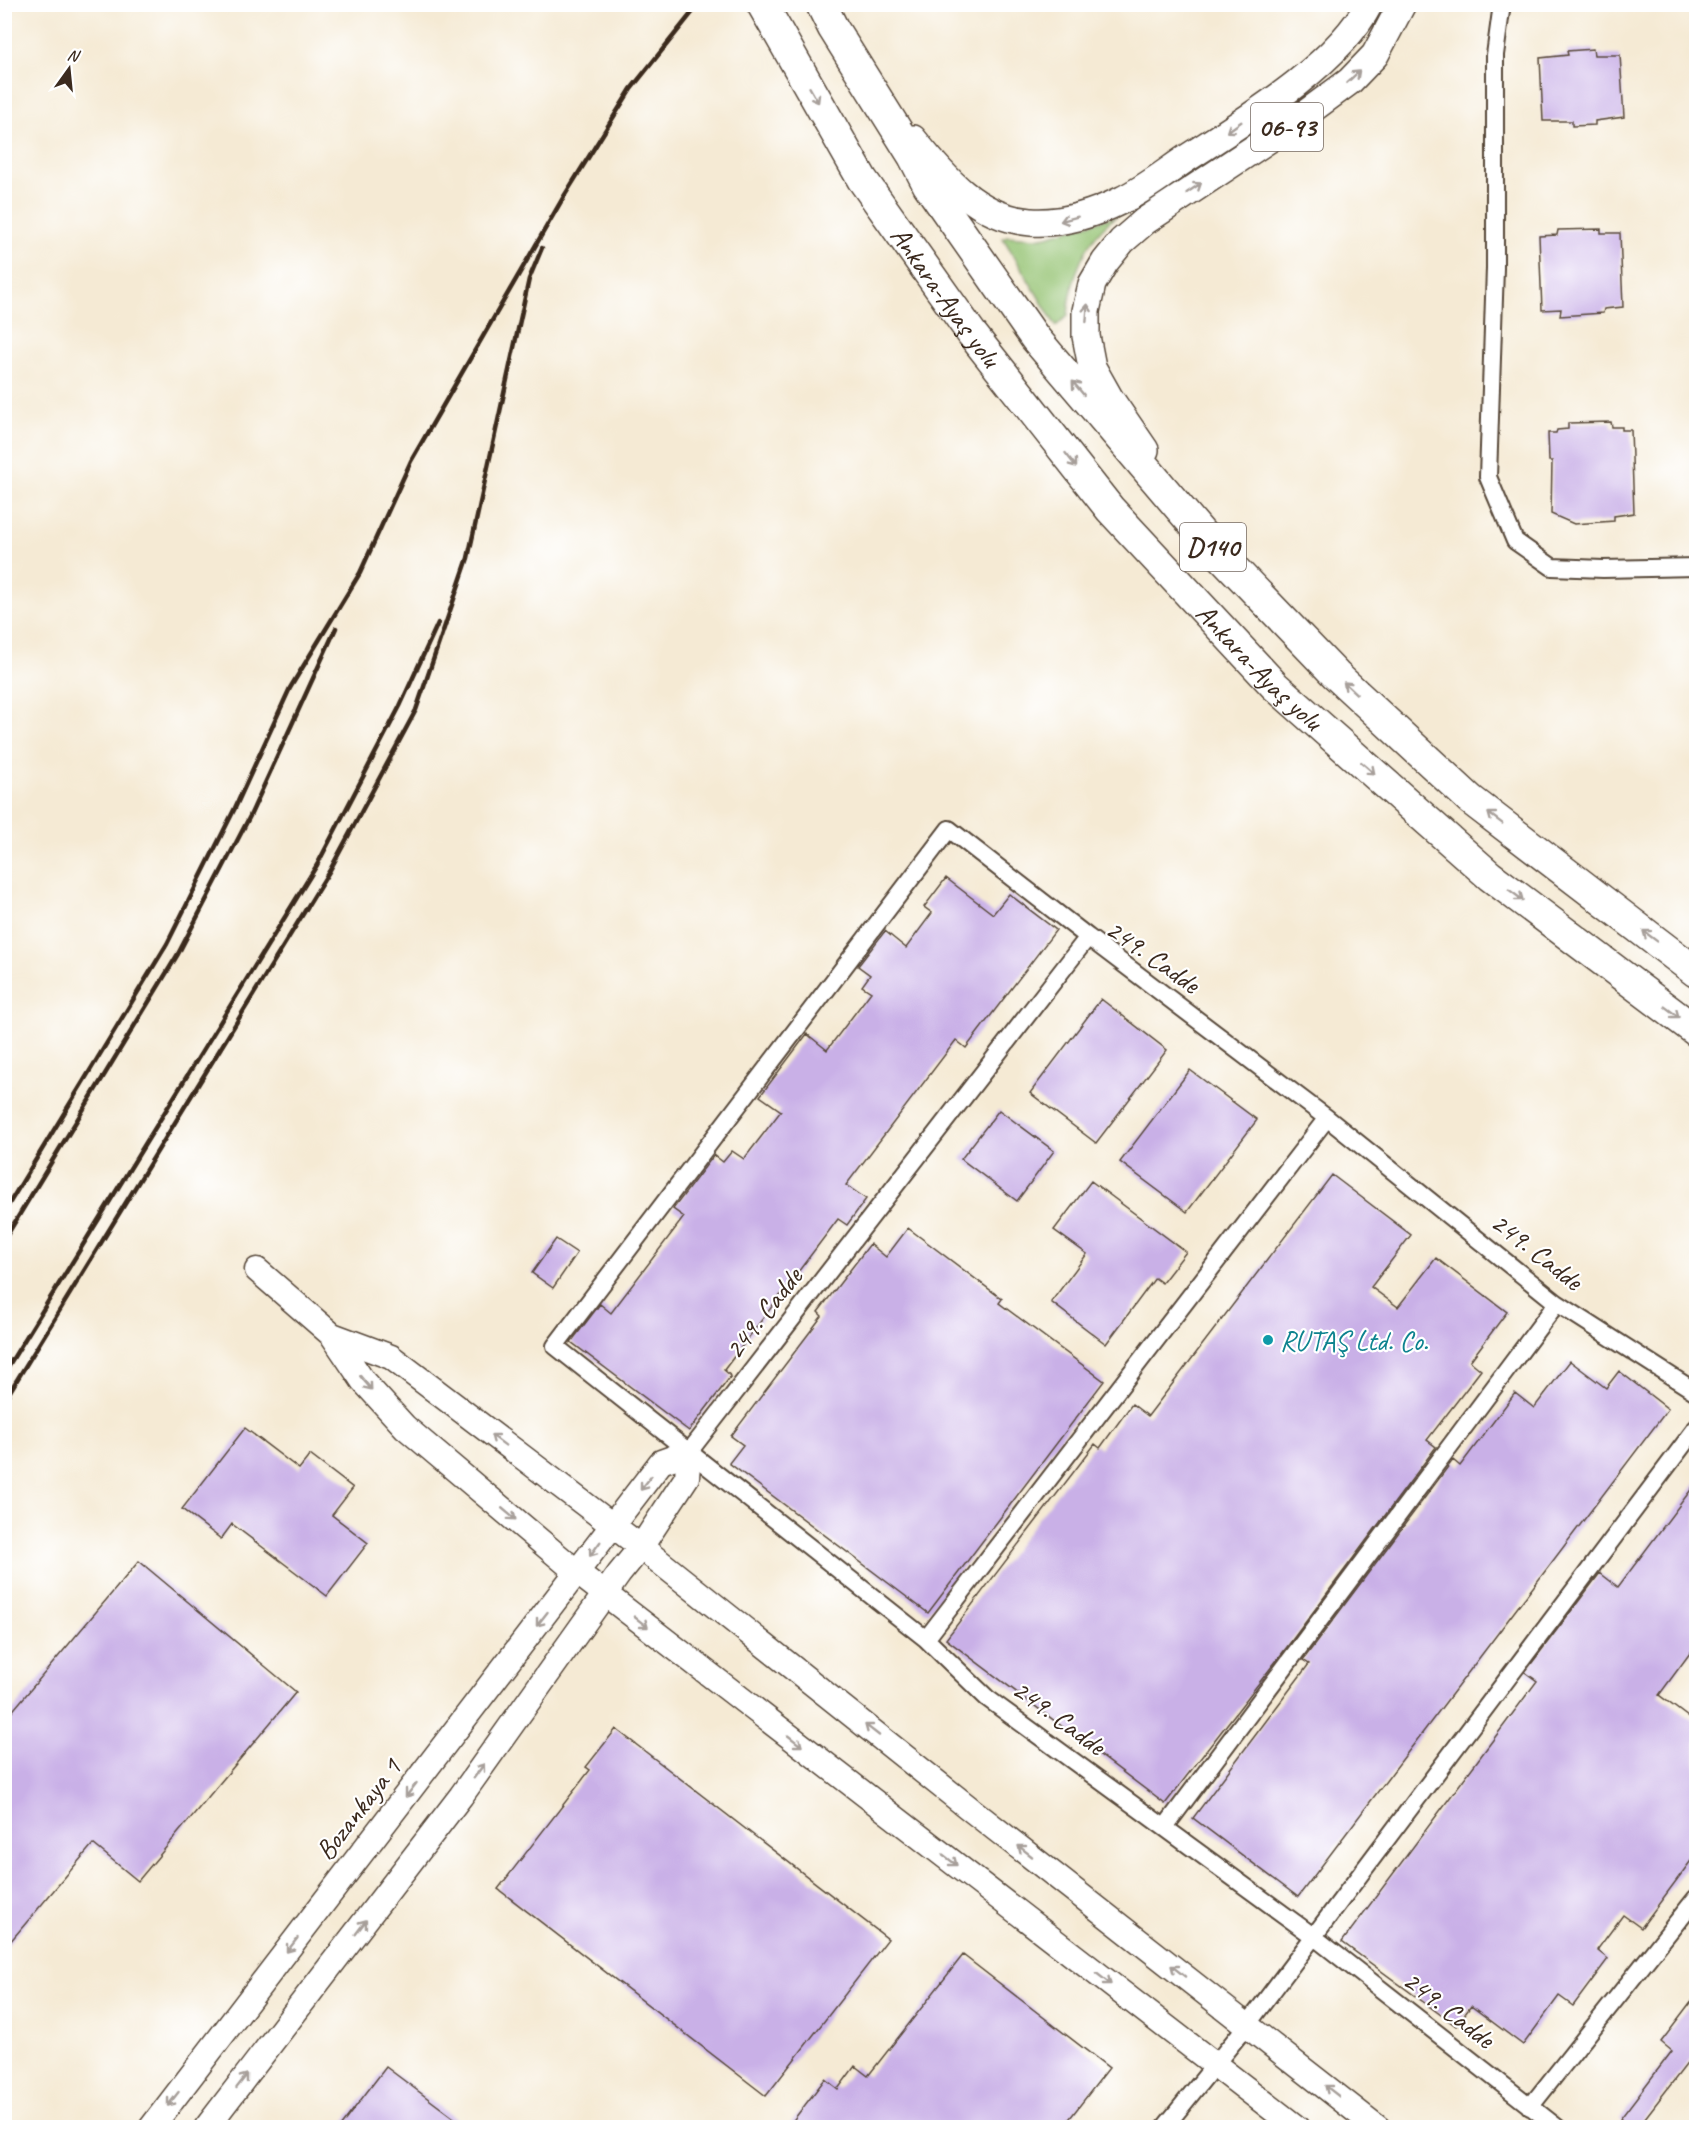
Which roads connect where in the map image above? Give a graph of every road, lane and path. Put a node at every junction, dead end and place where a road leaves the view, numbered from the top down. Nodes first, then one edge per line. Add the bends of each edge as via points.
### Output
1 (762, 4) edge
2 (1369, 4) edge
3 (1402, 4) edge
4 (1502, 4) edge
5 (827, 16) edge
6 (870, 86) junction
7 (1211, 545) junction
8 (1696, 567) edge
9 (1088, 936) junction
10 (1696, 972) edge
11 (1696, 1031) edge
12 (1328, 1118) junction
13 (257, 1270) dead end
14 (1557, 1303) junction
15 (332, 1335) junction
16 (1696, 1392) edge
17 (1696, 1428) edge
18 (689, 1452) junction
19 (612, 1526) junction
20 (641, 1547) junction
21 (578, 1573) junction
22 (606, 1595) junction
23 (926, 1639) junction
24 (1165, 1827) junction
25 (1696, 1898) edge
26 (1313, 1936) junction
27 (1247, 2025) junction
28 (1214, 2063) junction
29 (1530, 2107) junction
30 (151, 2127) edge
31 (207, 2127) edge
32 (1164, 2127) edge
33 (1297, 2127) edge
34 (1378, 2127) edge
35 (1558, 2127) edge

1 -> 11 highway, Ankara-Ayaş yolu / D140 via 862,178 972,334 1110,508 1275,686 1490,876
2 -> 6 main road, 06-93 via 1361,20 1320,64 1219,137 1124,199 1059,222 1030,222 994,215 972,201 931,162
7 -> 3 main road, 06-93 via 1092,368 1086,336 1092,284 1122,240 1145,221 1350,81 1375,55
4 - 8 street via 1495,55 1496,268 1488,477 1515,541 1552,567
5 - 6 highway, Ankara-Ayaş yolu / D140
7 -> 6 highway, Ankara-Ayaş yolu / D140 via 1035,338 928,185
10 -> 7 highway, Ankara-Ayaş yolu / D140 via 1471,800 1336,675
9 - 12 street, 249. Cadde
9 - 18 street, 249. Cadde
9 - 18 street via 949,829 555,1346
12 - 14 street, 249. Cadde
12 - 23 street
13 - 15 street
14 - 16 street, 249. Cadde
14 - 24 street
19 -> 15 street via 391,1357
15 -> 21 street via 363,1381 405,1426
17 - 26 street
18 -> 19 street, Bozankaya 1 via 661,1462
18 - 20 street via 687,1477
18 - 23 street, 249. Cadde
19 - 20 street
19 -> 21 street, Bozankaya 1
20 - 22 street
27 -> 20 street
21 - 22 street
21 -> 30 street, Bozankaya 1
22 -> 28 street
31 -> 22 street via 461,1796
23 - 24 street, 249. Cadde via 987,1698
24 - 26 street, 249. Cadde
25 - 29 street
26 - 27 street
26 - 29 street, 249. Cadde
27 - 28 street
34 -> 27 street
28 - 32 street
28 - 33 street
29 - 35 street, 249. Cadde

